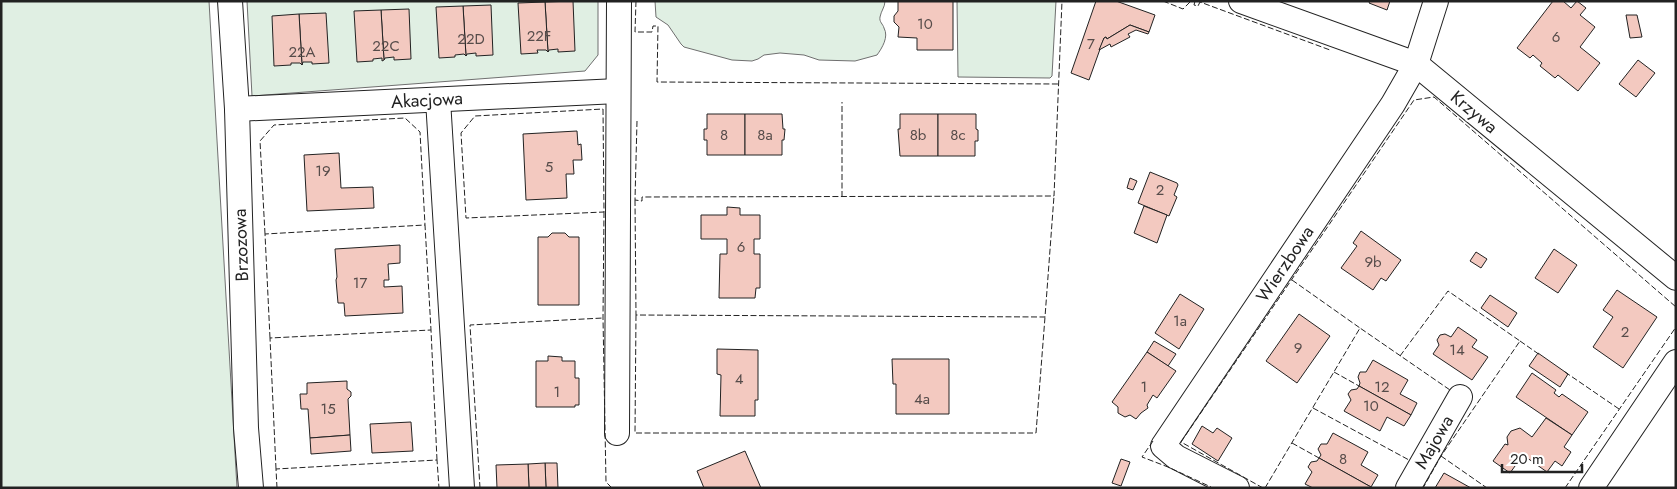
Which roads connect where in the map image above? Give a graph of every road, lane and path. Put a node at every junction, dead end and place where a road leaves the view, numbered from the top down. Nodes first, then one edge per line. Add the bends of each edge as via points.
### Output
1 (230, 1) edge
2 (620, 1) edge
3 (1241, 1) edge
4 (1436, 1) edge
5 (1416, 64) junction
6 (618, 91) junction
7 (438, 100) junction
8 (237, 109) junction
9 (1676, 278) edge
10 (1676, 362) edge
11 (1460, 397) dead end
12 (618, 433) dead end
13 (251, 488) edge
14 (462, 488) edge
15 (1237, 488) edge
16 (1408, 488) edge
17 (1591, 488) edge

1 - 8 street, Brzozowa
2 - 6 street
3 - 5 street, Krzywa
4 - 5 street, Wierzbowa
5 - 9 street, Krzywa
5 - 15 street, Wierzbowa via 1393,104 1163,446
6 - 7 street, Akacjowa
6 - 12 street
7 - 8 street, Akacjowa
7 - 14 street
8 - 13 street, Brzozowa via 246,428
10 - 17 street
11 - 16 street, Majowa

